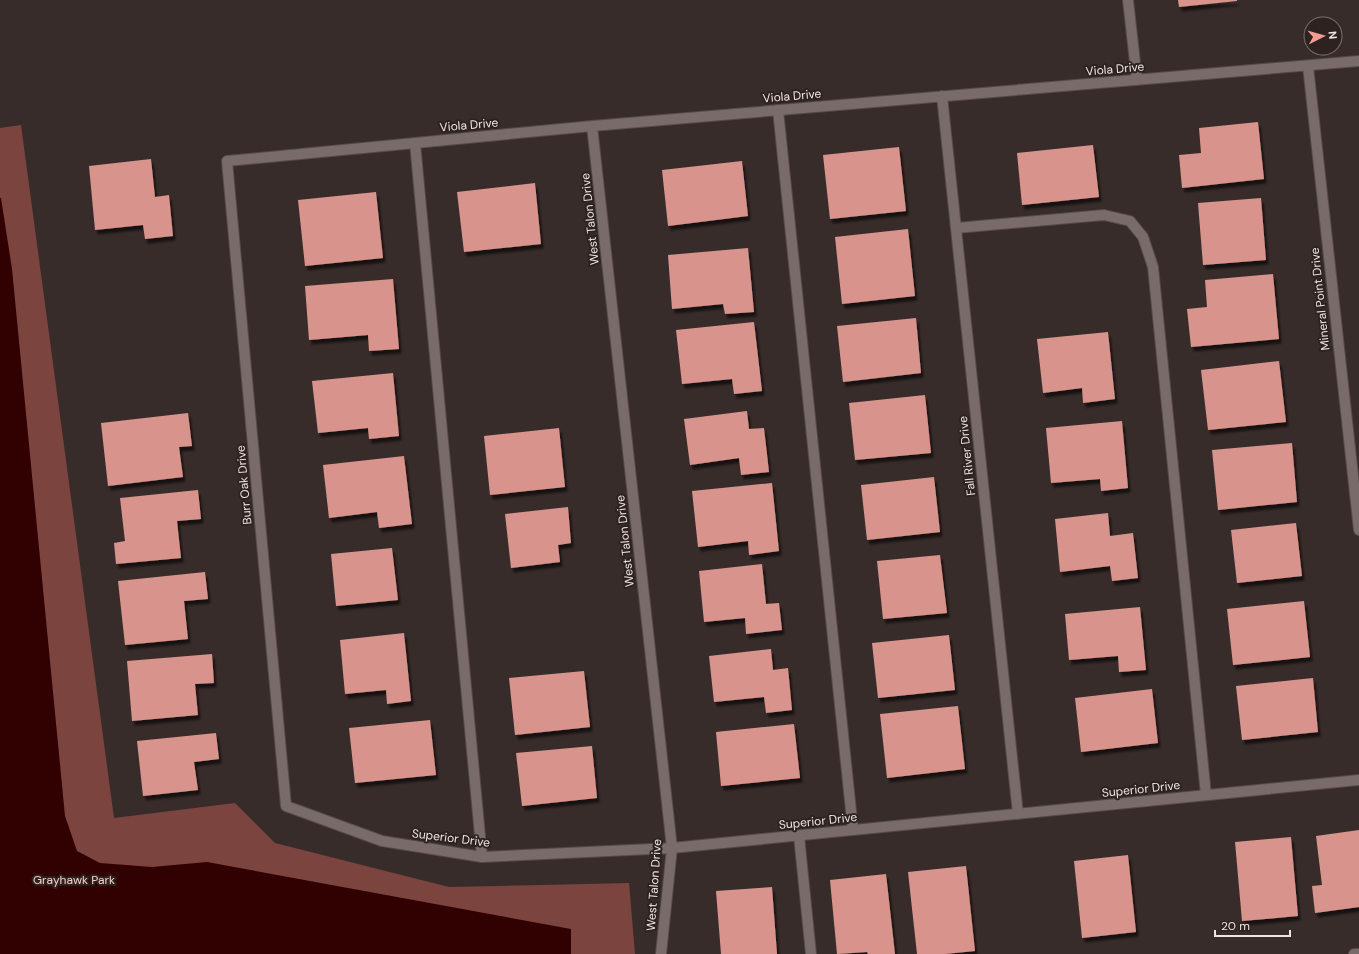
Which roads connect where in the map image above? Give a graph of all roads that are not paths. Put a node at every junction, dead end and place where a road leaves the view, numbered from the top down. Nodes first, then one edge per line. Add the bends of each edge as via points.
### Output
1 (1128, 0) edge
2 (1359, 61) edge
3 (1308, 66) junction
4 (1137, 80) junction
5 (942, 96) junction
6 (778, 110) junction
7 (592, 126) junction
8 (415, 143) junction
9 (227, 161) joint
10 (956, 228) junction
11 (1359, 530) edge
12 (1359, 780) edge
13 (1206, 795) junction
14 (286, 806) joint
15 (1018, 814) junction
16 (853, 830) junction
17 (799, 836) junction
18 (672, 848) junction
19 (482, 857) junction
20 (661, 954) edge
21 (811, 954) edge
22 (1354, 954) edge
23 (1359, 954) edge

1 - 4 street
2 - 3 street, Viola Drive
3 - 4 street, Viola Drive
3 - 11 street, Mineral Point Drive
4 - 5 street, Viola Drive
5 - 6 street, Viola Drive
5 - 10 street, Fall River Drive
6 - 7 street, Viola Drive
6 - 16 street
7 - 8 street, Viola Drive
7 - 18 street, West Talon Drive
8 - 9 street, Viola Drive
8 - 19 street
9 - 14 street, Burr Oak Drive
10 - 13 street via 1104,214 1130,221 1143,237 1153,267
10 - 15 street, Fall River Drive
12 - 13 street, Superior Drive
13 - 15 street, Superior Drive
14 - 19 street, Superior Drive via 382,841
15 - 16 street, Superior Drive
16 - 17 street, Superior Drive
17 - 18 street, Superior Drive
17 - 21 street
18 - 19 street, Superior Drive
18 - 20 street, West Talon Drive
22 - 23 street

